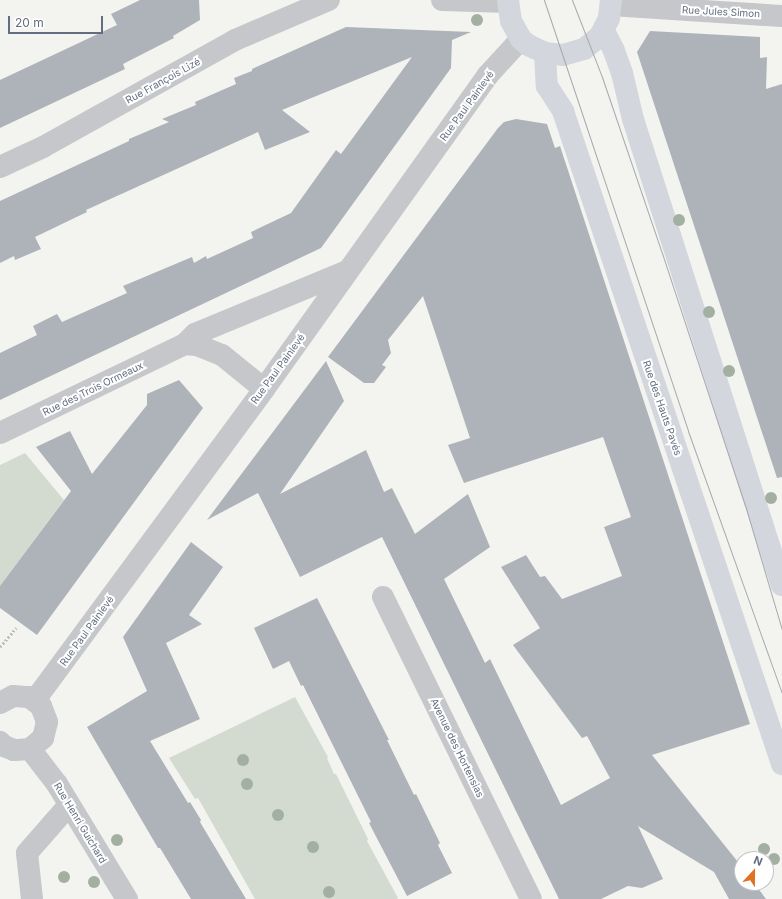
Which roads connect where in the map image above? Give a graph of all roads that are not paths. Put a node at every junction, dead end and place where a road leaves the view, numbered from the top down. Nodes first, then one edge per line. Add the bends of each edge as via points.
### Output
1 (329, 0) edge
2 (442, 0) edge
3 (508, 1) edge
4 (611, 3) edge
5 (782, 16) edge
6 (604, 31) junction
7 (521, 39) junction
8 (545, 53) junction
9 (0, 167) edge
10 (348, 270) junction
11 (185, 344) junction
12 (264, 389) junction
13 (0, 434) edge
14 (782, 585) edge
15 (383, 597) dead end
16 (1, 699) edge
17 (35, 700) junction
18 (1, 746) edge
19 (30, 748) junction
20 (782, 764) edge
21 (69, 805) junction
22 (32, 899) edge
23 (127, 899) edge
24 (532, 899) edge

1 - 9 street, Rue François Lizé via 235,40 43,148
2 - 3 street
3 - 7 street via 511,21
4 - 5 street, Rue Jules Simon
4 - 6 street
6 - 8 street via 596,41 578,52 563,55
6 - 14 street via 622,73 633,119
7 - 8 street
7 - 10 street, Rue Paul Painlevé via 488,75
8 - 20 street, Rue des Hauts Pavés via 547,86 563,111
10 - 11 street, Rue des Trois Ormeaux via 195,334
10 - 12 street, Rue Paul Painlevé
11 - 12 street via 197,345 222,355
11 - 13 street, Rue des Trois Ormeaux
12 - 17 street, Rue Paul Painlevé
15 - 24 street, Avenue des Hortensias
16 - 17 street via 21,695
17 - 19 street via 43,710 47,722 43,738
18 - 19 street via 14,750
19 - 21 street, Rue Henri Guichard
21 - 22 street via 27,853
21 - 23 street, Rue Henri Guichard

